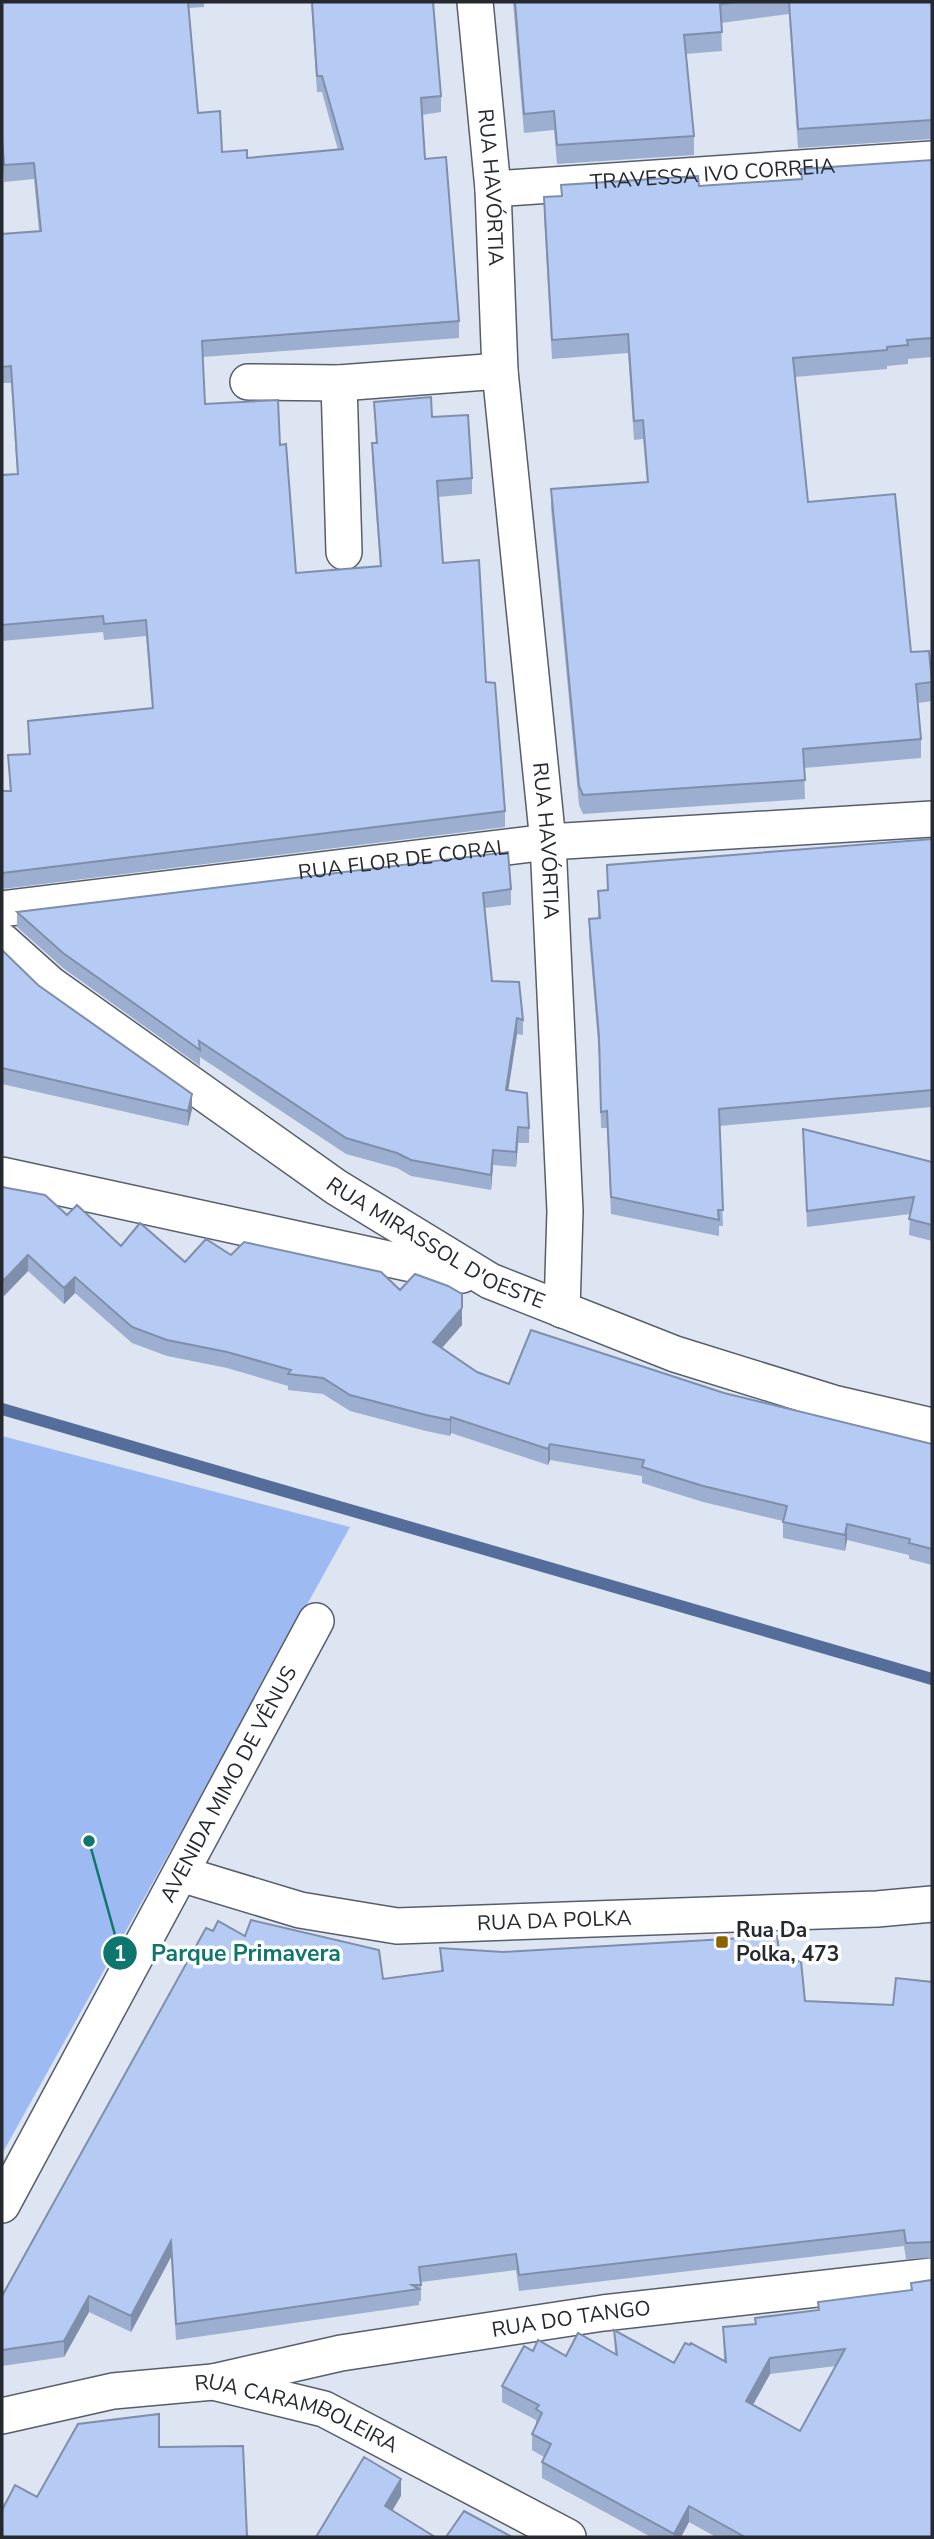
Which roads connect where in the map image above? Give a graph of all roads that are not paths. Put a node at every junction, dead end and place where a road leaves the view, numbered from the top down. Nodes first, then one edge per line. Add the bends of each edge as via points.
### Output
1 (475, 2) edge
2 (932, 159) edge
3 (493, 190) junction
4 (500, 371) junction
5 (248, 382) dead end
6 (339, 383) junction
7 (344, 552) dead end
8 (932, 819) edge
9 (548, 842) junction
10 (2, 909) edge
11 (2, 941) edge
12 (2, 1175) edge
13 (490, 1281) junction
14 (562, 1310) junction
15 (932, 1426) edge
16 (316, 1621) dead end
17 (181, 1874) junction
18 (932, 1904) edge
19 (877, 1909) junction
20 (932, 1920) edge
21 (2, 2205) edge
22 (932, 2277) edge
23 (213, 2382) junction
24 (2, 2416) edge
25 (569, 2537) edge

1 - 3 street, RUA HAVÓRTIA
2 - 3 street, TRAVESSA IVO CORREIA
3 - 4 street, RUA HAVÓRTIA
4 - 6 street
4 - 9 street, RUA HAVÓRTIA
5 - 6 street
6 - 7 street
8 - 9 street, RUA FLOR DE CORAL
9 - 10 street, RUA FLOR DE CORAL
9 - 14 street, RUA HAVÓRTIA via 565,1212
11 - 13 street, RUA MIRASSOL D'OESTE via 50,984 336,1187
12 - 13 street
13 - 14 street, RUA MIRASSOL D'OESTE
14 - 15 street, RUA MIRASSOL D'OESTE via 675,1354 793,1391
16 - 17 street, AVENIDA MIMO DE VÊNUS
17 - 19 street, RUA DA POLKA via 300,1910 397,1926
17 - 21 street, AVENIDA MIMO DE VÊNUS
18 - 19 street, RUA DA POLKA
19 - 20 street
22 - 23 street, RUA DO TANGO via 603,2313 341,2353
23 - 24 street, RUA CARAMBOLEIRA via 113,2391
23 - 25 street, RUA CARAMBOLEIRA via 324,2409

